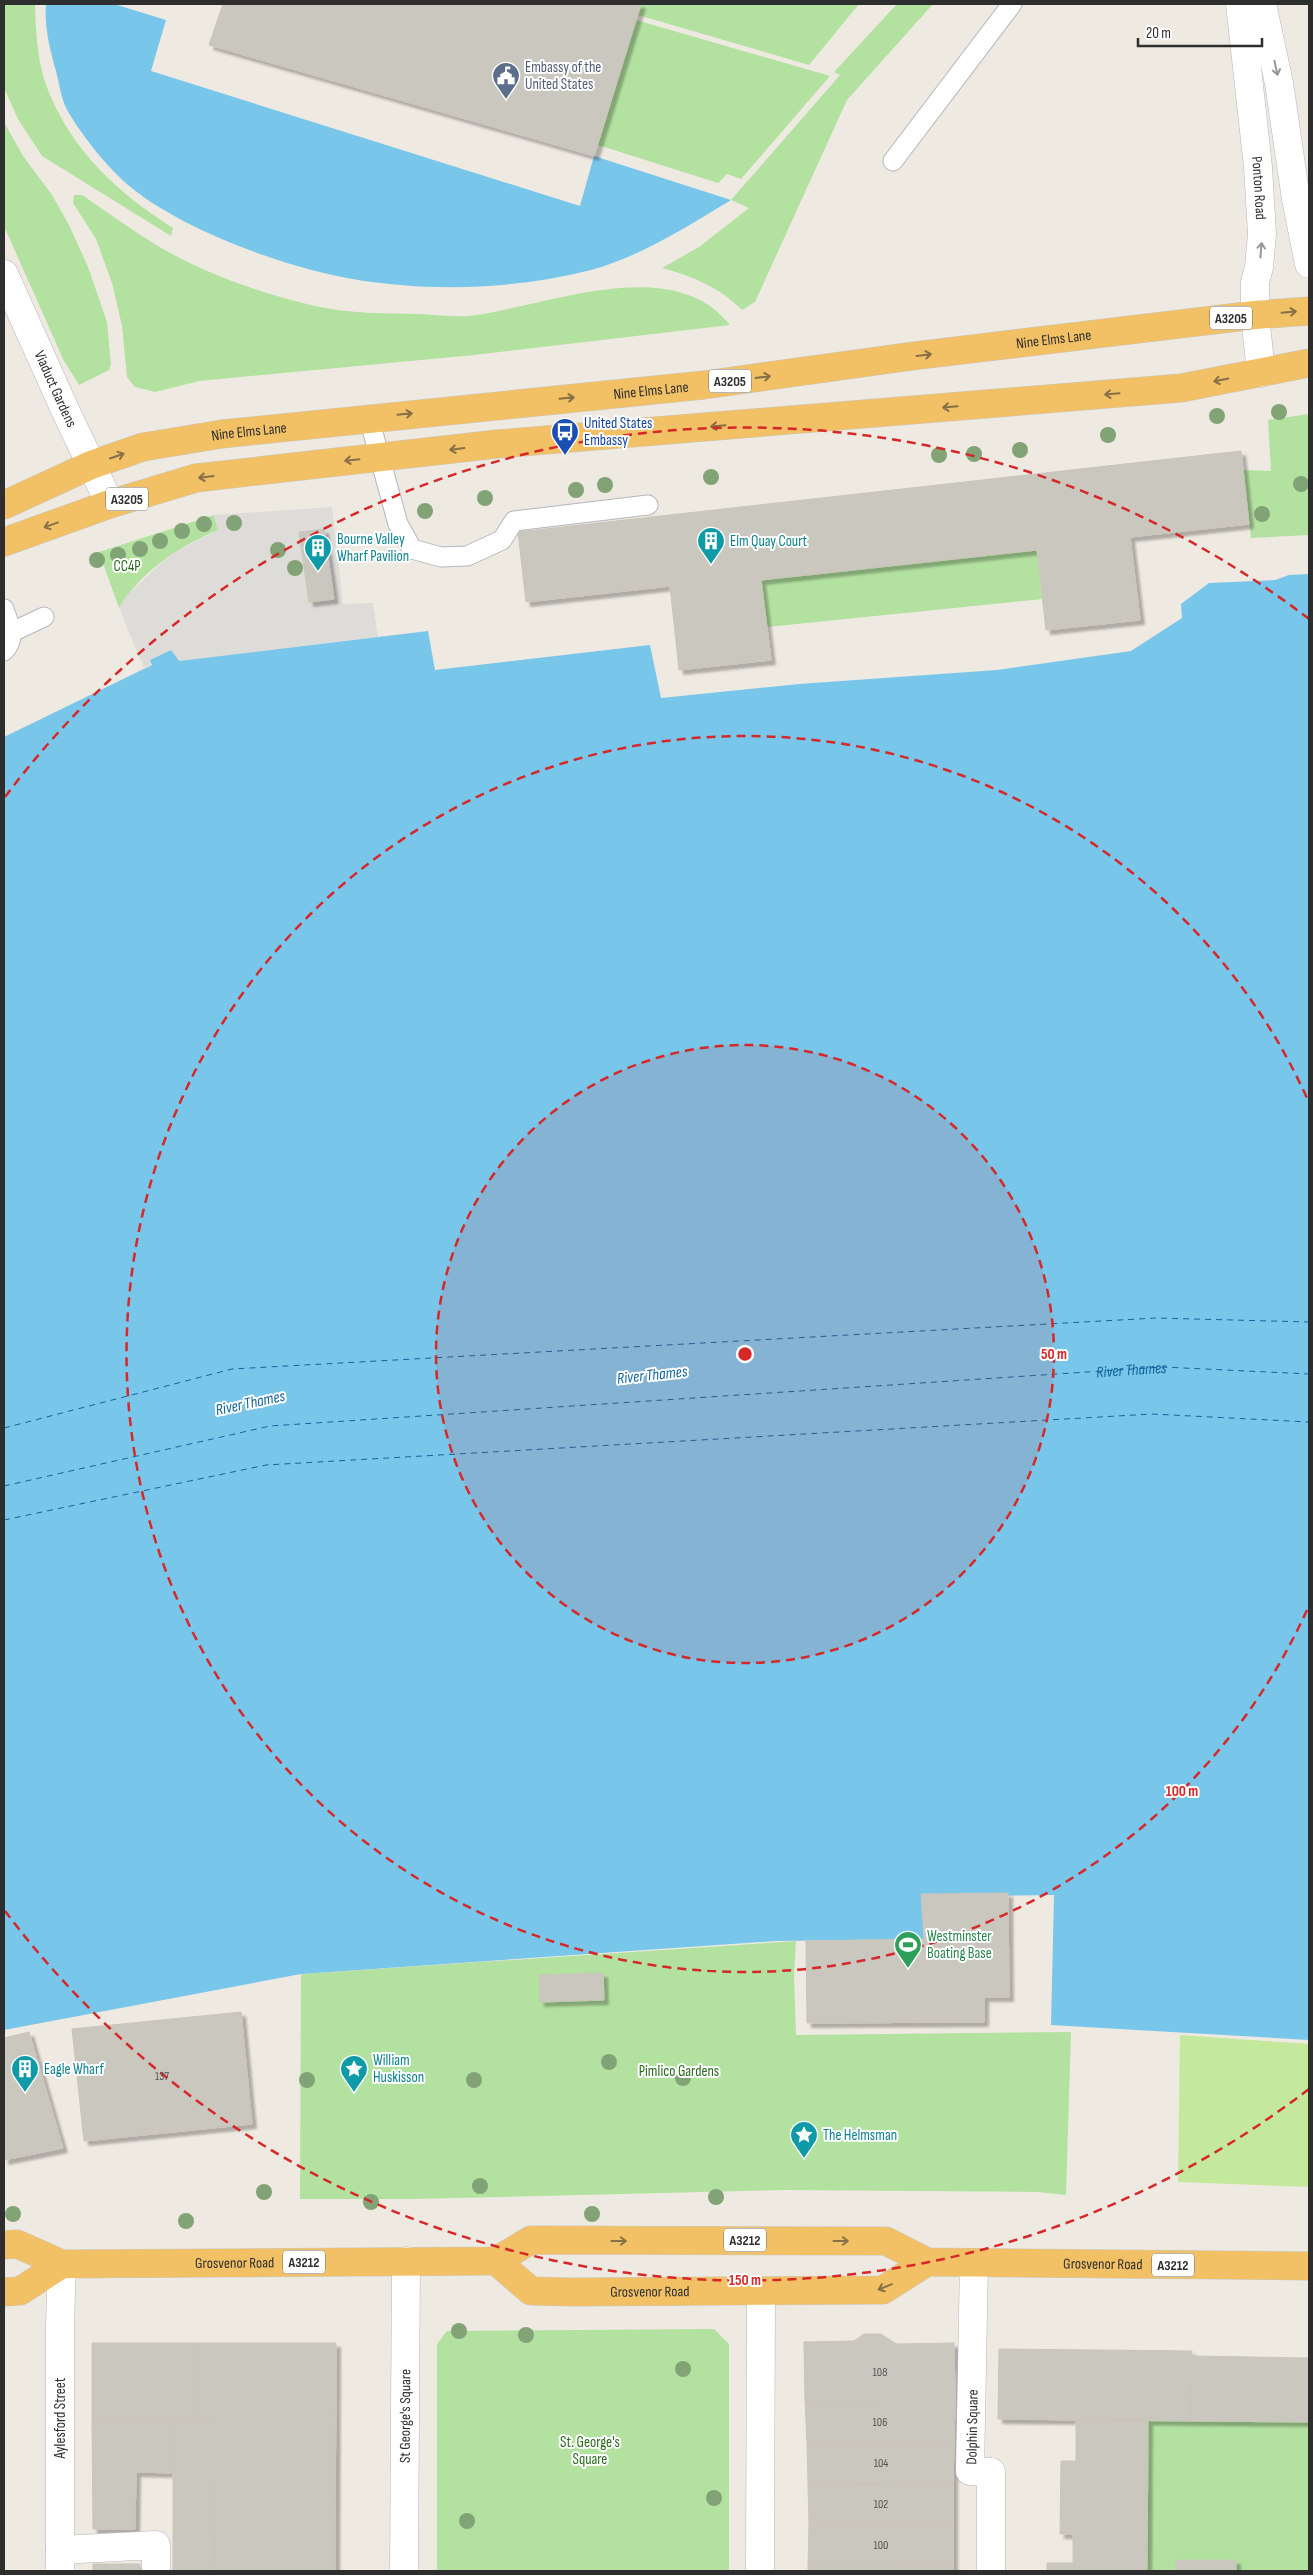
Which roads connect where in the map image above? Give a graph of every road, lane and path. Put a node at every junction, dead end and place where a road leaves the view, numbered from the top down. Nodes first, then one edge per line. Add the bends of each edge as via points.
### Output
1 (1012, 4) edge
2 (1240, 4) edge
3 (1262, 4) edge
4 (893, 161) dead end
5 (1309, 264) edge
6 (4, 274) edge
7 (1309, 311) edge
8 (1255, 315) junction
9 (1309, 363) edge
10 (1261, 373) junction
11 (369, 418) junction
12 (382, 456) junction
13 (92, 466) junction
14 (110, 504) junction
15 (4, 505) edge
16 (648, 505) dead end
17 (4, 542) edge
18 (4, 609) edge
19 (44, 617) dead end
20 (12, 632) junction
21 (4, 651) edge
22 (4, 2245) edge
23 (406, 2261) junction
24 (496, 2261) junction
25 (927, 2262) junction
26 (974, 2262) junction
27 (62, 2264) junction
28 (1309, 2266) edge
29 (761, 2291) junction
30 (4, 2292) edge
31 (60, 2561) edge
32 (156, 2571) edge
33 (404, 2571) edge
34 (760, 2571) edge
35 (991, 2571) edge

1 - 4 lane
8 -> 2 street, Ponton Road via 1255,282 1262,234
3 -> 5 street via 1279,83
6 - 13 street, Viaduct Gardens
8 -> 7 highway, Nine Elms Lane / A3205
8 - 10 street, Ponton Road
11 -> 8 highway, Nine Elms Lane / A3205 via 714,383
9 - 10 highway, A3205
10 -> 12 highway, A3205 via 1181,388
11 - 12 lane
13 -> 11 highway, Nine Elms Lane / A3205 via 143,447 222,434
12 -> 14 highway, A3205 via 196,478
12 - 16 lane via 394,512 406,541 412,549 441,557 467,556 502,540 514,521
13 - 14 street, Viaduct Gardens
13 - 15 highway, Nine Elms Lane / A3205
14 -> 17 highway, A3205
18 - 20 lane
19 - 20 lane
20 - 21 lane
22 - 27 highway, Grosvenor Road / A3212 via 17,2244
23 - 24 highway, Grosvenor Road / A3212
23 - 27 highway, Grosvenor Road / A3212
23 - 33 street, St George's Square
24 -> 25 highway, Grosvenor Road / A3212 via 531,2240 707,2240 886,2241
24 - 29 highway, Grosvenor Road via 531,2290
25 - 26 highway, Grosvenor Road / A3212
25 -> 29 highway, Grosvenor Road via 883,2290
26 - 28 highway, Grosvenor Road / A3212
26 - 35 street, Dolphin Square via 970,2472 991,2472
27 - 30 highway via 20,2290
27 - 31 street, Aylesford Street
29 - 34 street
31 - 32 street via 156,2545

